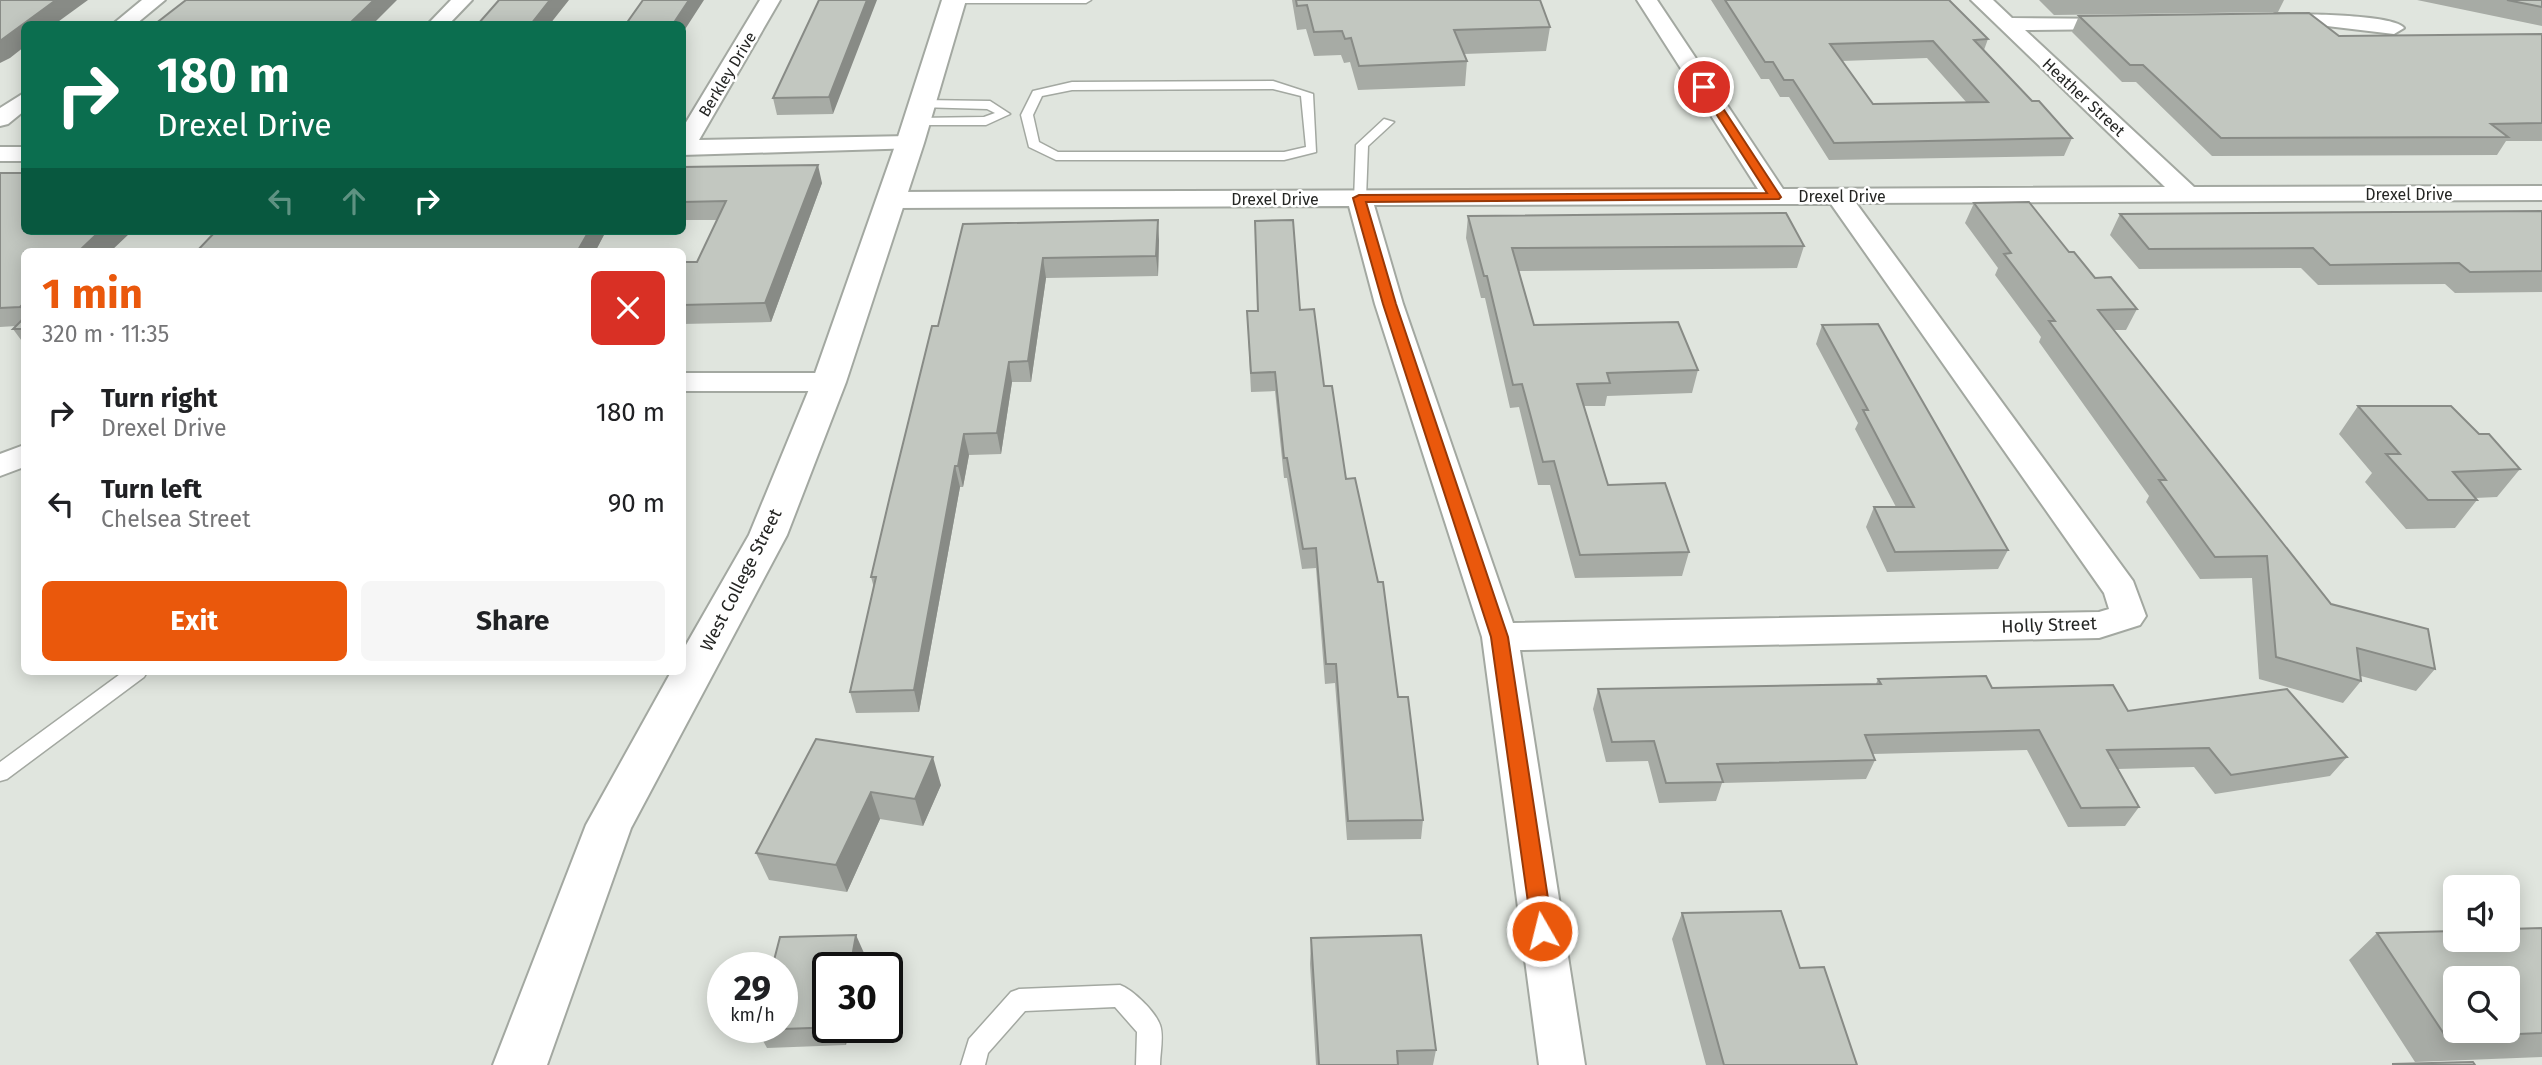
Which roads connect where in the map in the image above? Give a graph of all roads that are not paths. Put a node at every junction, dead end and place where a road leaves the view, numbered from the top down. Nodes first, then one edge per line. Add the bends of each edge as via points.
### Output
1 (155, 0) edge
2 (462, 0) edge
3 (771, 0) edge
4 (954, 0) edge
5 (1086, 0) edge
6 (1647, 0) edge
7 (1981, 0) edge
8 (127, 21) edge
9 (441, 21) edge
10 (2258, 21) edge
11 (2146, 22) edge
12 (2007, 24) junction
13 (2394, 27) dead end
14 (21, 102) edge
15 (1004, 114) junction
16 (1027, 115) junction
17 (0, 119) edge
18 (1388, 122) dead end
19 (916, 123) junction
20 (686, 143) edge
21 (686, 148) edge
22 (0, 154) edge
23 (21, 154) edge
24 (2542, 193) edge
25 (2188, 195) junction
26 (1838, 196) junction
27 (1775, 197) junction
28 (1359, 198) junction
29 (891, 200) junction
30 (686, 382) edge
31 (829, 382) junction
32 (1500, 637) junction
33 (133, 675) edge
34 (0, 773) edge
35 (520, 1065) edge
36 (972, 1065) edge
37 (1148, 1065) edge
38 (1562, 1065) edge

1 - 8 street
2 - 9 street
3 - 20 street, Berkley Drive
4 - 5 lane
4 - 19 street, West College Street
6 - 27 street
7 - 12 street, Heather Street
10 - 13 street via 2327,20
11 - 12 street
12 - 25 street, Heather Street
14 - 17 street
15 - 16 lane
15 - 19 lane via 986,121
15 - 19 lane via 990,105
16 - 16 lane via 1033,144 1056,156 1284,156 1312,149 1307,93 1273,85 1072,86 1037,94
18 - 28 lane via 1362,145
19 - 21 street
19 - 29 street, West College Street
22 - 23 street
24 - 25 street, Drexel Drive
25 - 26 street, Drexel Drive
26 - 27 street, Drexel Drive
26 - 32 street, Holly Street via 2120,590 2128,616 2099,625
27 - 28 street, Drexel Drive
28 - 29 street, Drexel Drive
28 - 32 street via 1389,304
29 - 31 street, West College Street
30 - 31 street
31 - 35 street, West College Street via 768,535 609,825
32 - 38 street
33 - 34 lane
36 - 37 lane via 978,1047 1019,1000 1120,996 1149,1028

